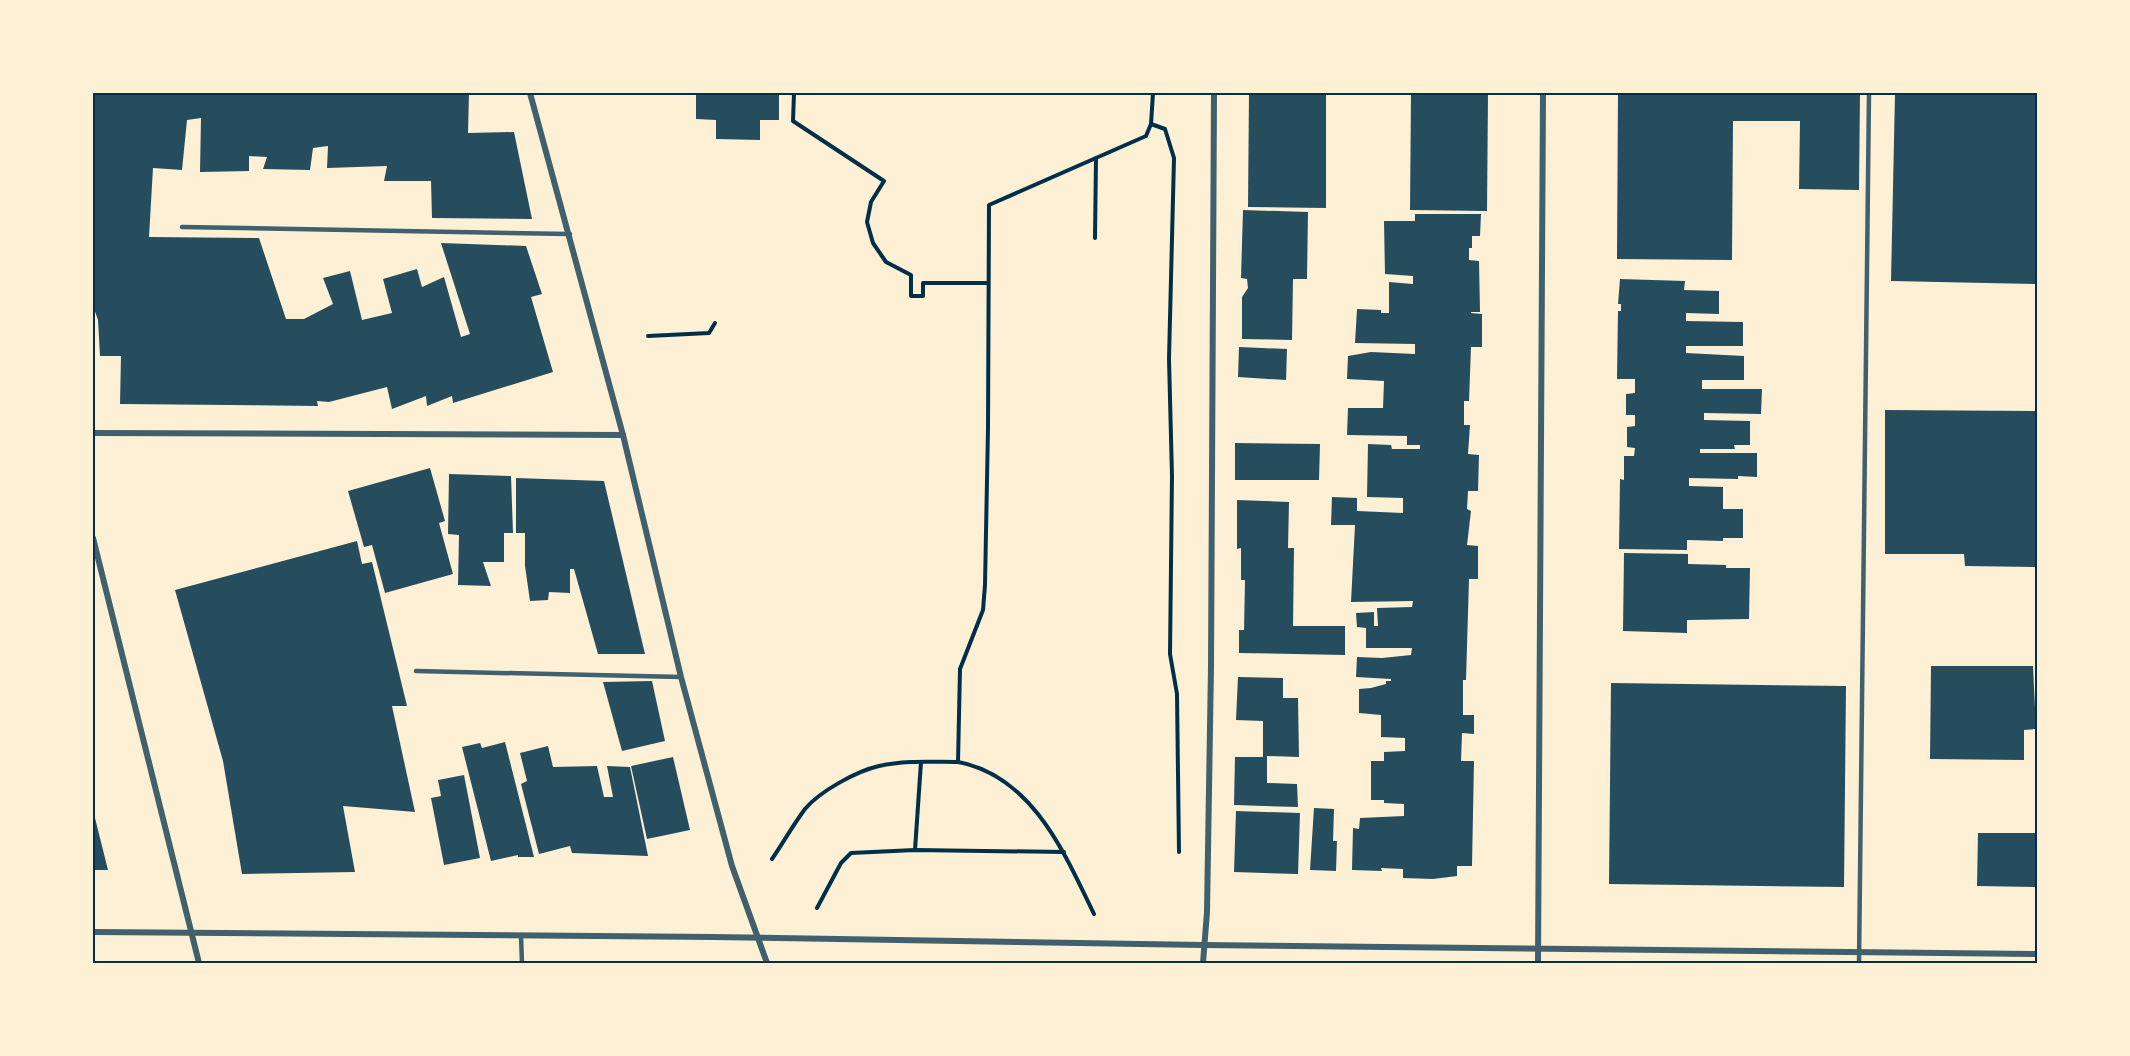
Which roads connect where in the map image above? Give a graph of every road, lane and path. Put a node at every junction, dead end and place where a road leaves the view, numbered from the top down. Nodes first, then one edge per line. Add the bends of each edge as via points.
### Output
1 (530, 93) edge
2 (794, 93) edge
3 (1153, 93) edge
4 (1214, 93) edge
5 (1543, 93) edge
6 (1869, 93) edge
7 (1151, 124) junction
8 (1096, 158) junction
9 (182, 226) dead end
10 (570, 234) junction
11 (1095, 238) dead end
12 (988, 283) junction
13 (716, 323) dead end
14 (648, 336) dead end
15 (93, 433) edge
16 (623, 435) junction
17 (93, 538) edge
18 (416, 671) dead end
19 (681, 677) junction
20 (921, 762) junction
21 (958, 762) junction
22 (915, 850) junction
23 (1064, 852) junction
24 (1179, 853) dead end
25 (772, 860) dead end
26 (817, 908) dead end
27 (1094, 914) dead end
28 (93, 932) edge
29 (192, 934) junction
30 (520, 936) junction
31 (757, 937) junction
32 (1203, 945) junction
33 (1538, 949) junction
34 (1859, 952) junction
35 (2037, 954) edge
36 (199, 963) edge
37 (522, 963) edge
38 (767, 963) edge
39 (1203, 963) edge
40 (1538, 963) edge
41 (1859, 963) edge

1 - 10 street
2 - 12 path via 793,121 884,181 871,202 867,222 873,243 886,262 911,275 911,296 924,296 923,283
3 - 7 path
4 - 32 street via 1211,678 1207,912
5 - 33 street
6 - 34 lane
7 - 8 path via 1146,136
7 - 24 path via 1165,129 1174,158 1169,359 1170,654 1178,694
8 - 11 path
8 - 12 path via 989,205
9 - 10 lane
10 - 16 street
12 - 21 path via 983,610 960,669
13 - 14 path via 709,333
15 - 16 street
16 - 19 street
17 - 29 street
18 - 19 lane
19 - 31 street via 732,866
20 - 21 path
20 - 22 path
20 - 25 path via 878,766 828,788 806,808
21 - 23 path via 975,765 1017,791 1035,808
22 - 23 path
22 - 26 path via 851,853 841,863
23 - 27 path
28 - 29 street
29 - 30 street
29 - 36 street
30 - 31 street
30 - 37 lane
31 - 32 street
31 - 38 street
32 - 33 street
32 - 39 street
33 - 34 street
33 - 40 street
34 - 35 street
34 - 41 lane

